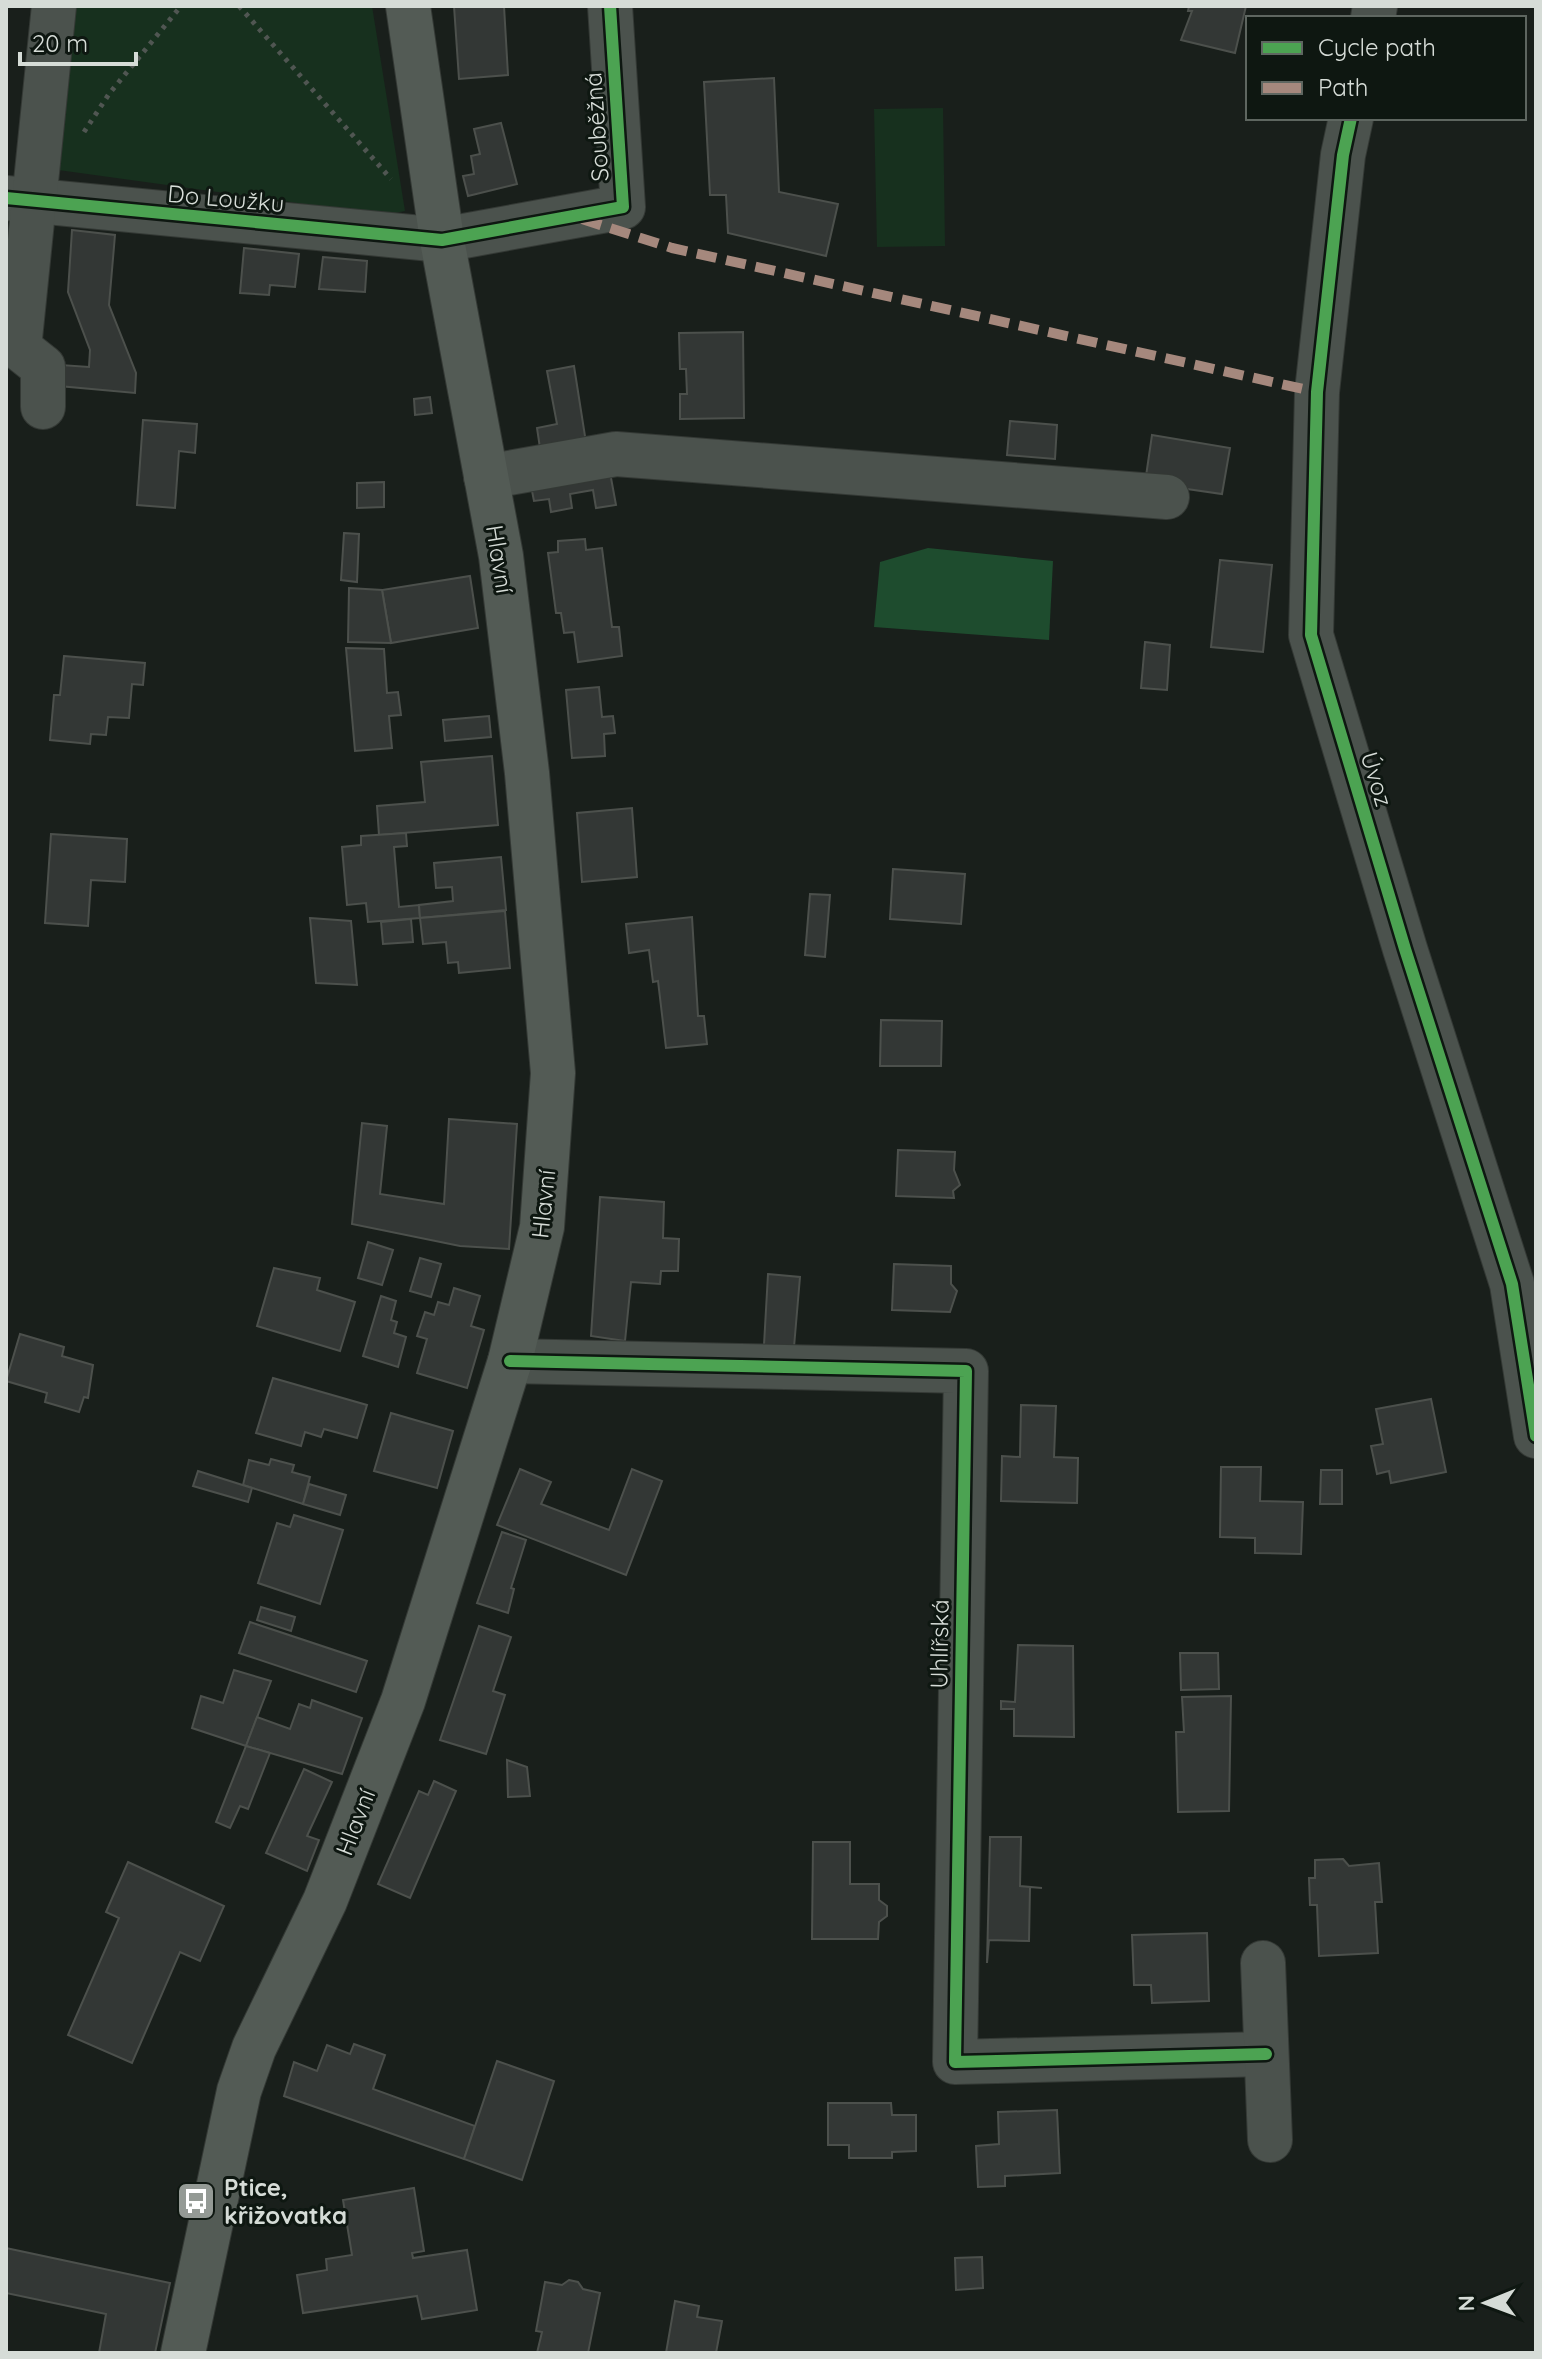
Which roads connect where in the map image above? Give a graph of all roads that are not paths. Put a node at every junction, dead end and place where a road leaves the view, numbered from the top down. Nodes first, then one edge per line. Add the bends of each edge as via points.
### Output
1 (54, 6) edge
2 (408, 6) edge
3 (610, 6) edge
4 (1351, 120) edge
5 (21, 200) edge
6 (429, 239) junction
7 (43, 407) dead end
8 (486, 477) junction
9 (1167, 497) dead end
10 (510, 1361) junction
11 (1536, 1436) edge
12 (1263, 1963) dead end
13 (1266, 2054) junction
14 (1270, 2140) dead end
15 (183, 2353) edge

1 - 5 street
2 - 6 main road, Hlavní
3 - 6 street, Souběžná via 623,207
4 - 11 street, Úvoz via 1317,392 1311,635 1512,1284
5 - 6 street, Do Loužku
5 - 7 street via 19,348 43,367
6 - 8 main road, Hlavní
8 - 9 street via 616,454
8 - 10 main road, Hlavní via 501,556 527,773 553,1073 542,1227
10 - 13 street, Uhlířská via 966,1371 955,2062
10 - 15 main road, Hlavní via 403,1701 325,1901 254,2048 239,2091
12 - 13 street
13 - 14 street

